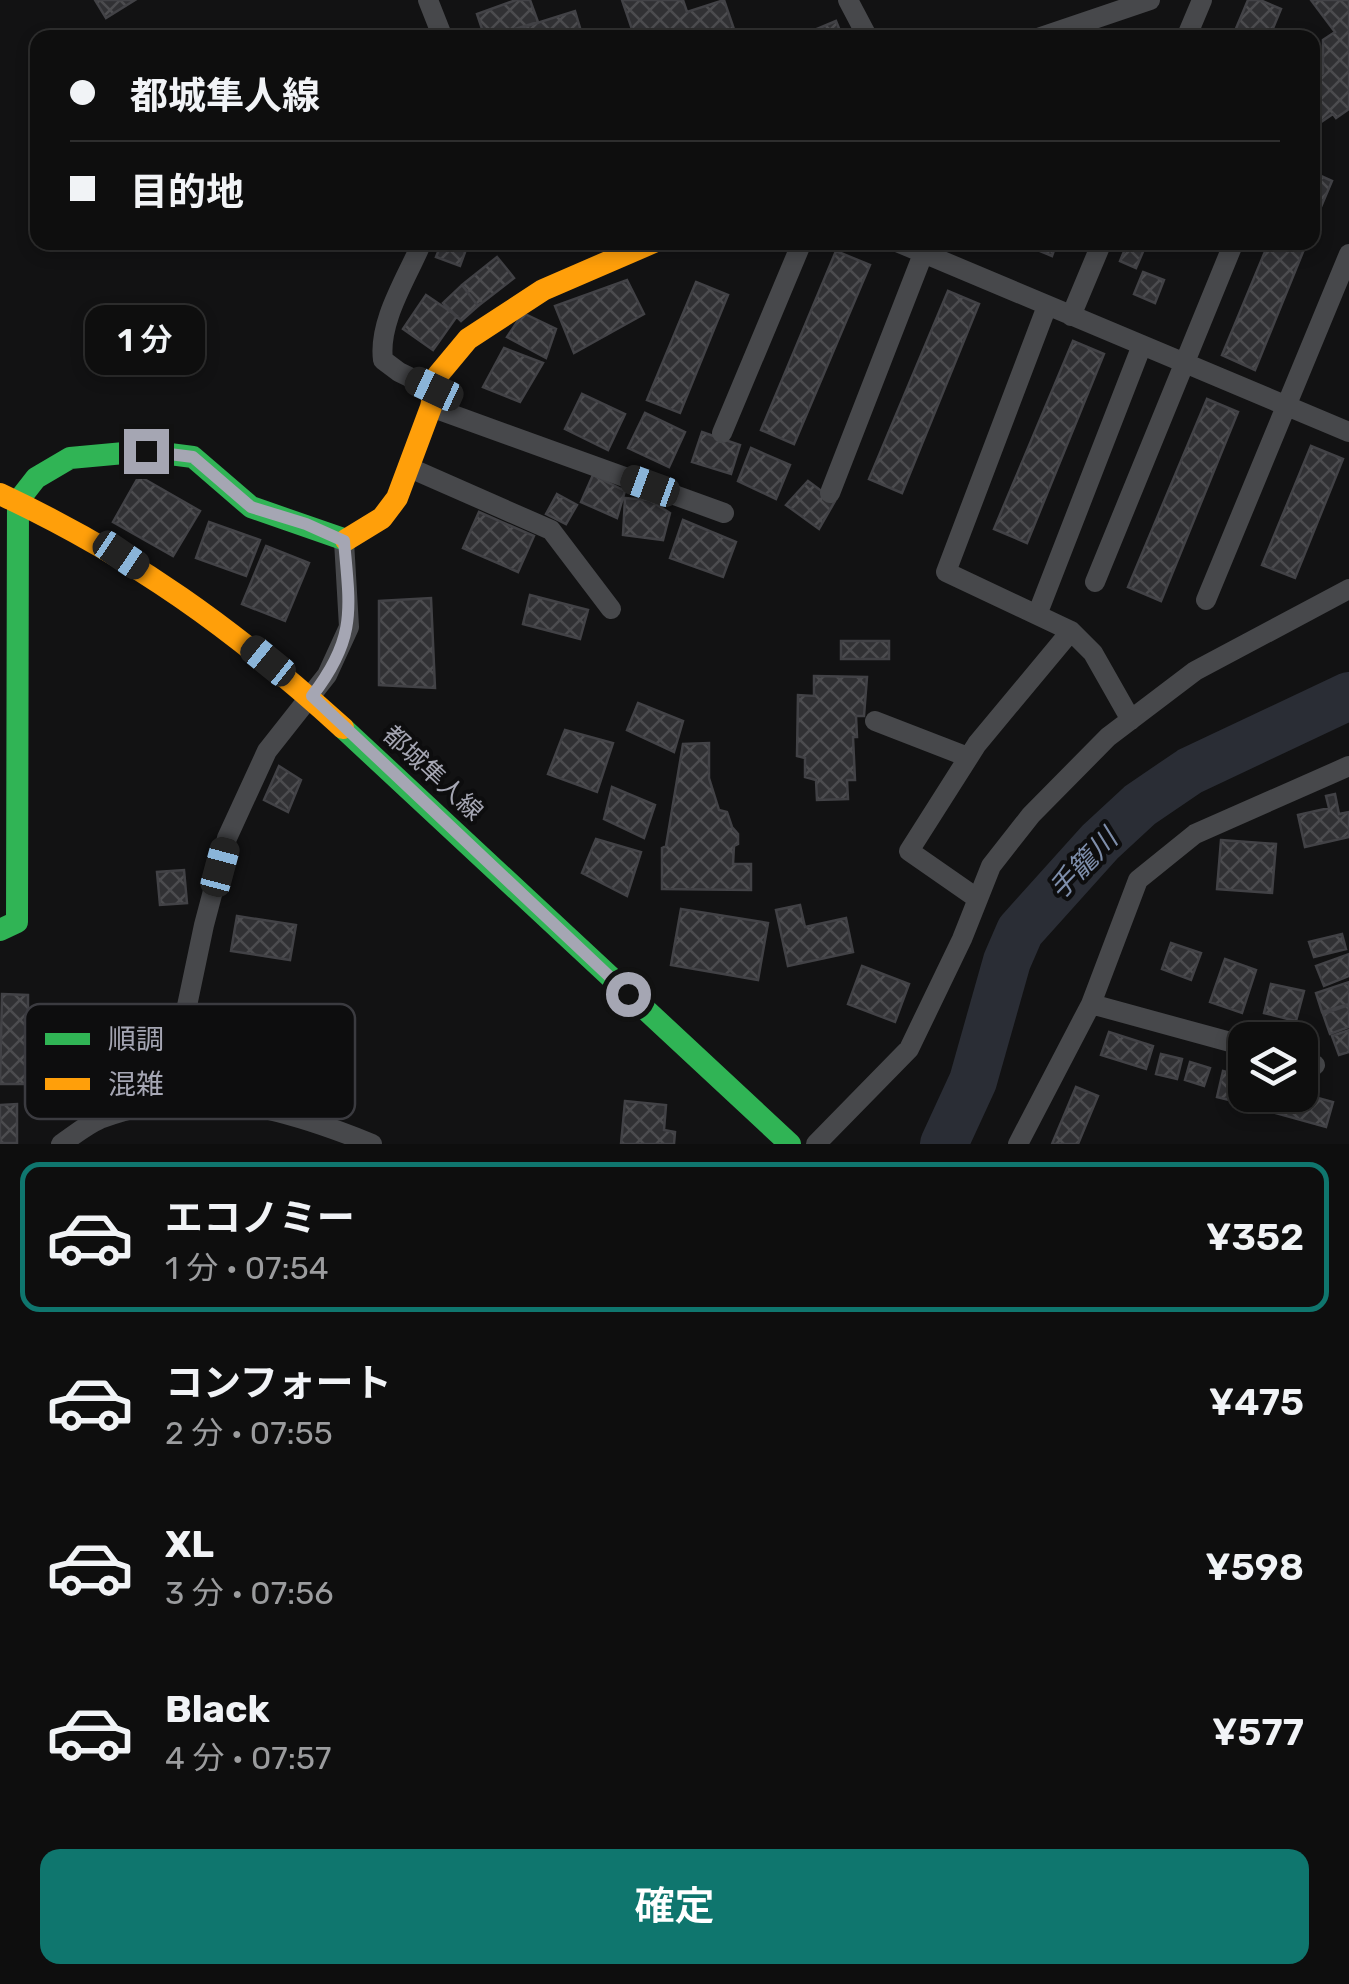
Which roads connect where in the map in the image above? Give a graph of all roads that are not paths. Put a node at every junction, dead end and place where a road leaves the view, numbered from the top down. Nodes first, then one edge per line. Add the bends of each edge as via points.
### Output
1 (428, 0) edge
2 (848, 0) edge
3 (1150, 0) edge
4 (1202, 0) edge
5 (439, 30) edge
6 (864, 30) edge
7 (1064, 30) edge
8 (1189, 30) edge
9 (419, 250) edge
10 (636, 250) edge
11 (799, 250) edge
12 (915, 250) edge
13 (1099, 250) edge
14 (1231, 250) edge
15 (924, 254) junction
16 (1349, 254) edge
17 (1047, 306) junction
18 (1072, 316) junction
19 (1142, 346) junction
20 (1185, 363) junction
21 (432, 398) junction
22 (1286, 406) junction
23 (1349, 432) edge
24 (722, 434) dead end
25 (410, 468) junction
26 (830, 493) dead end
27 (9, 498) edge
28 (724, 513) dead end
29 (344, 541) junction
30 (1095, 582) dead end
31 (1349, 589) edge
32 (1206, 600) dead end
33 (610, 609) dead end
34 (1037, 615) junction
35 (1071, 632) junction
36 (312, 696) junction
37 (1131, 720) junction
38 (874, 721) dead end
39 (968, 758) junction
40 (1349, 766) edge
41 (978, 899) junction
42 (0, 930) edge
43 (187, 1004) edge
44 (1092, 1004) junction
45 (1228, 1041) edge
46 (102, 1119) edge
47 (304, 1119) edge
48 (61, 1144) edge
49 (372, 1144) edge
50 (790, 1144) edge
51 (816, 1144) edge
52 (1018, 1144) edge

1 - 5 street
2 - 6 street
3 - 7 street
4 - 8 street
9 - 21 street via 381,346 383,360
10 - 21 street via 543,290 468,338 438,375
11 - 24 street
12 - 15 street
13 - 18 street
14 - 20 street
15 - 17 street
15 - 26 street
16 - 22 street
17 - 18 street
17 - 34 street via 946,572
18 - 19 street
19 - 20 street
19 - 34 street
20 - 22 street
20 - 30 street
21 - 25 street
21 - 28 street
22 - 23 street
22 - 32 street
25 - 29 street via 382,518
25 - 33 street via 552,530
27 - 29 street via 70,458 146,451 193,457 251,507
27 - 36 street, 都城隼人線 via 121,555
27 - 42 street via 17,922
29 - 36 street via 349,627
31 - 37 street via 1196,671
34 - 35 street
35 - 37 street via 1092,652
35 - 39 street
36 - 43 street via 268,750 227,838
36 - 50 street, 都城隼人線
37 - 41 street via 1032,815 991,866
38 - 39 street
39 - 41 street via 909,850
40 - 44 street via 1196,834 1138,880
41 - 51 street via 908,1049
44 - 45 street
44 - 52 street
46 - 48 street
47 - 49 street

